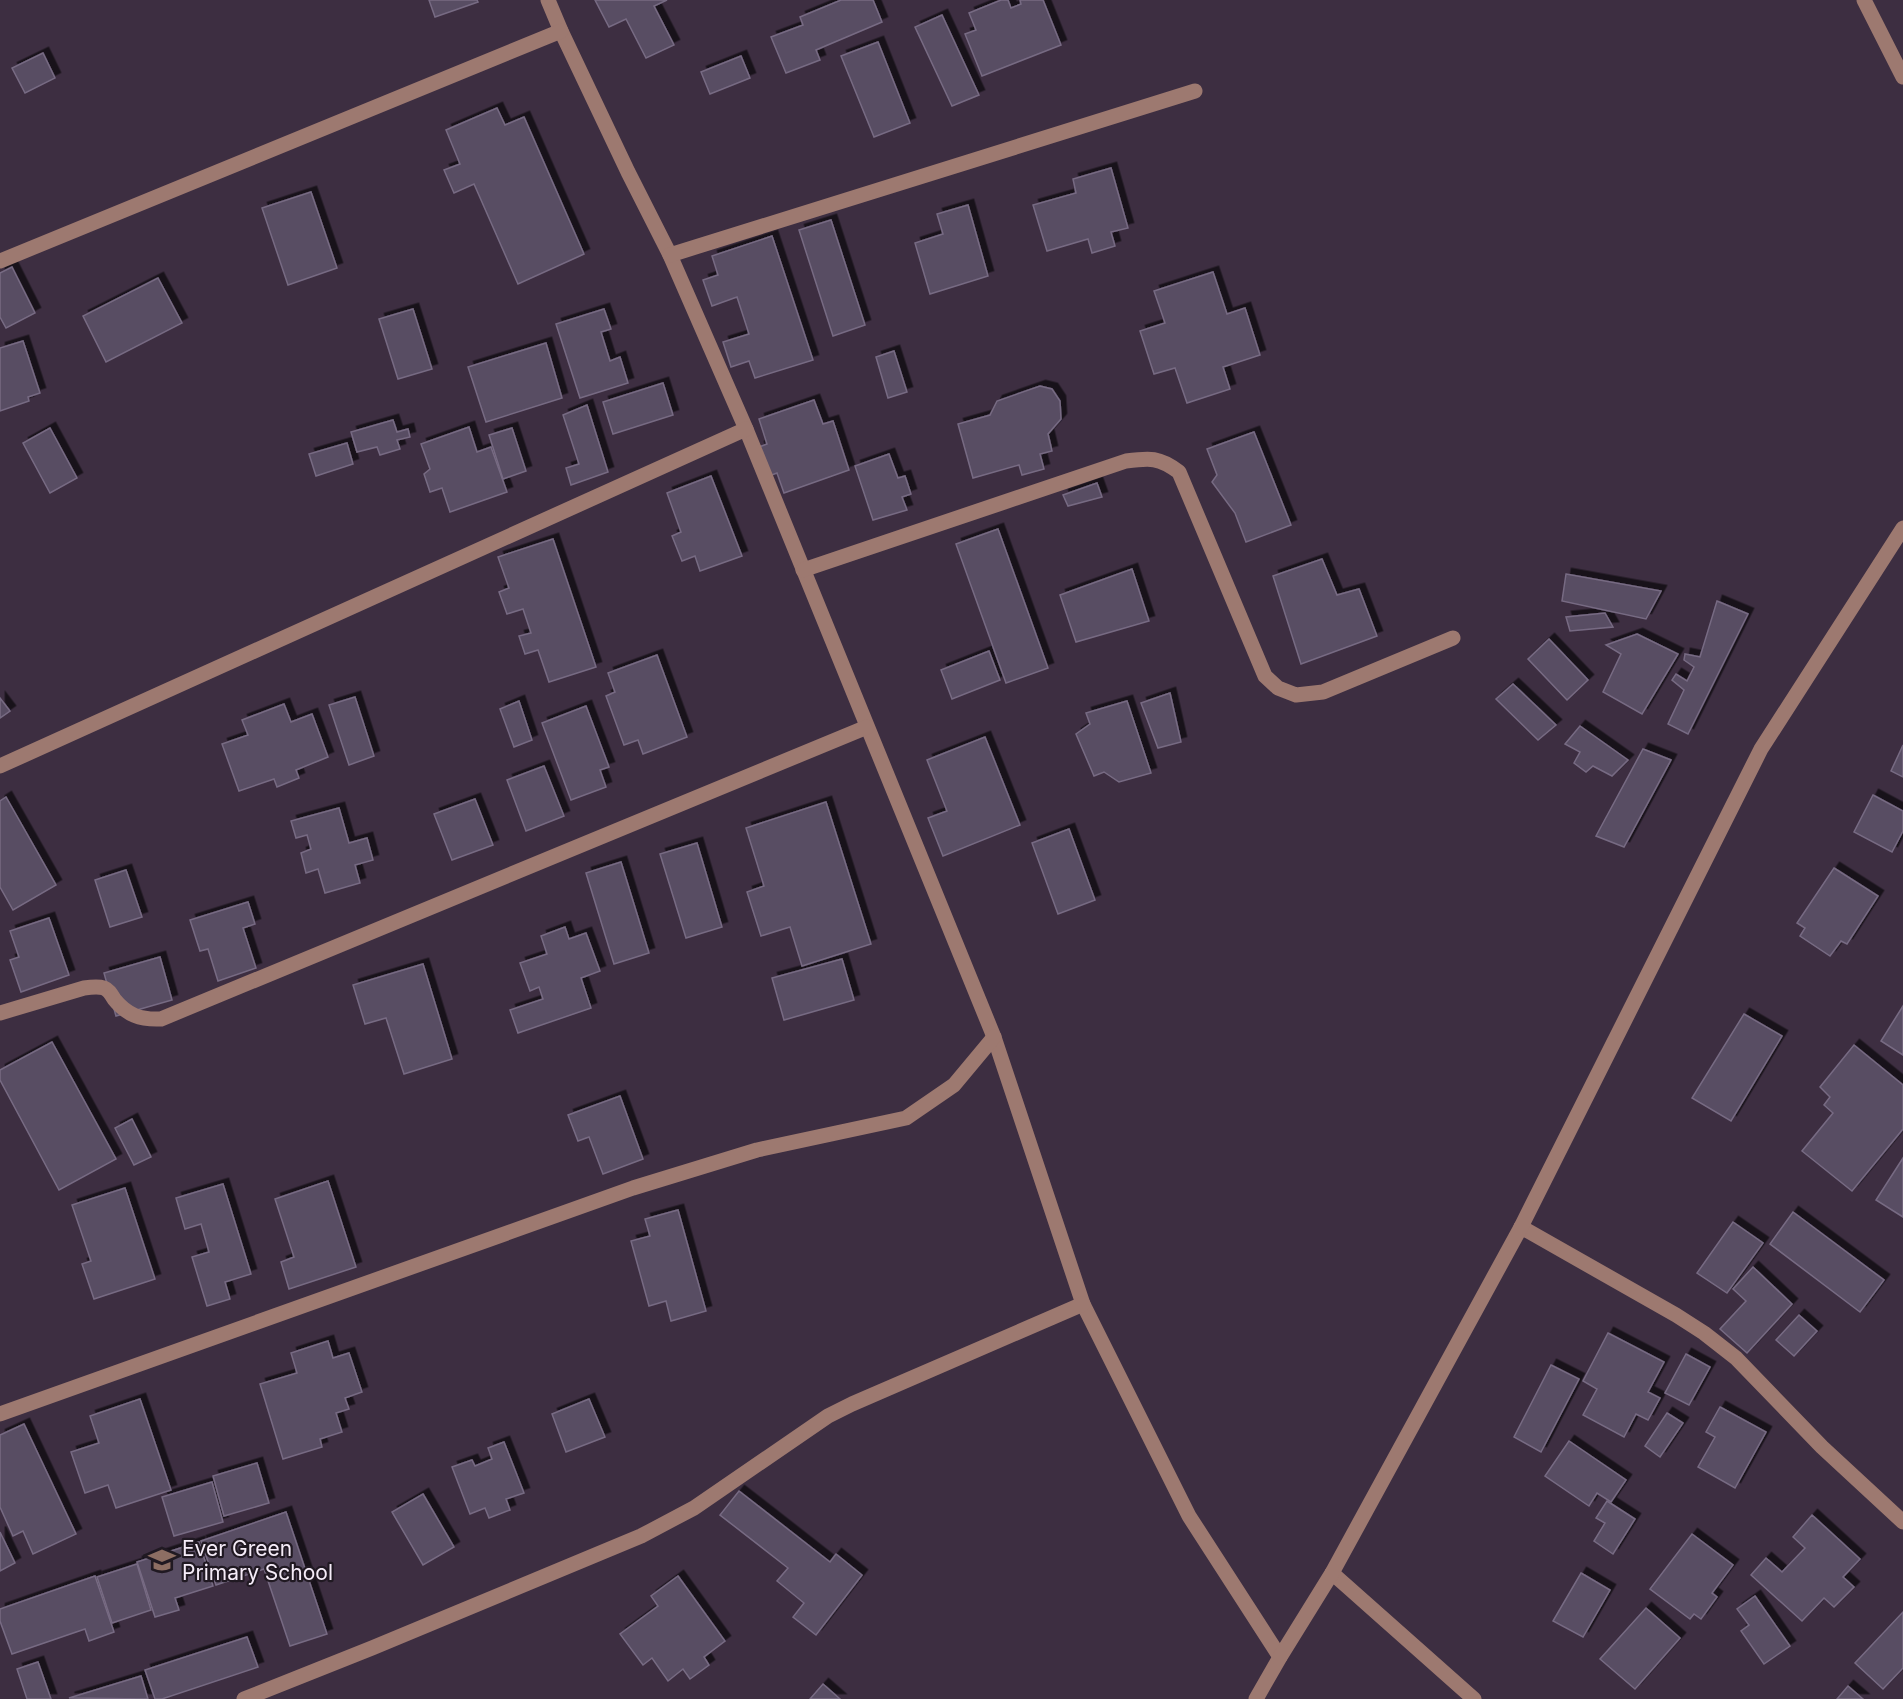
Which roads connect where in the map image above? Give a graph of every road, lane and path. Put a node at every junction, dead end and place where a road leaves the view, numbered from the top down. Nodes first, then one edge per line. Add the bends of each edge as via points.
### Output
1 (548, 0) edge
2 (1864, 0) edge
3 (561, 31) junction
4 (1903, 77) edge
5 (1195, 91) dead end
6 (670, 255) junction
7 (0, 261) edge
8 (746, 429) junction
9 (1903, 528) edge
10 (803, 570) junction
11 (1453, 638) dead end
12 (867, 727) junction
13 (0, 766) edge
14 (0, 1013) edge
15 (994, 1037) junction
16 (1521, 1227) junction
17 (1083, 1304) junction
18 (0, 1414) edge
19 (1903, 1521) edge
20 (1332, 1573) junction
21 (1280, 1657) junction
22 (244, 1699) edge
23 (1256, 1699) edge
24 (1474, 1699) edge

1 - 3 street
2 - 4 street
3 - 6 street
3 - 7 street
5 - 6 street
6 - 8 street
8 - 10 street
8 - 13 street
9 - 16 street via 1761,749
10 - 11 street via 1126,461 1149,458 1166,462 1179,472 1265,676 1278,688 1296,695 1323,692
10 - 12 street
12 - 14 street via 161,1018 134,1016 108,991 95,987
12 - 15 street
15 - 17 street
15 - 18 street via 954,1085 906,1118 757,1150 653,1181
16 - 19 street via 1704,1333 1736,1358 1822,1447
16 - 20 street
17 - 21 street via 1189,1516
17 - 22 street via 828,1416 694,1508 641,1536
20 - 21 street
20 - 24 street
21 - 23 street

